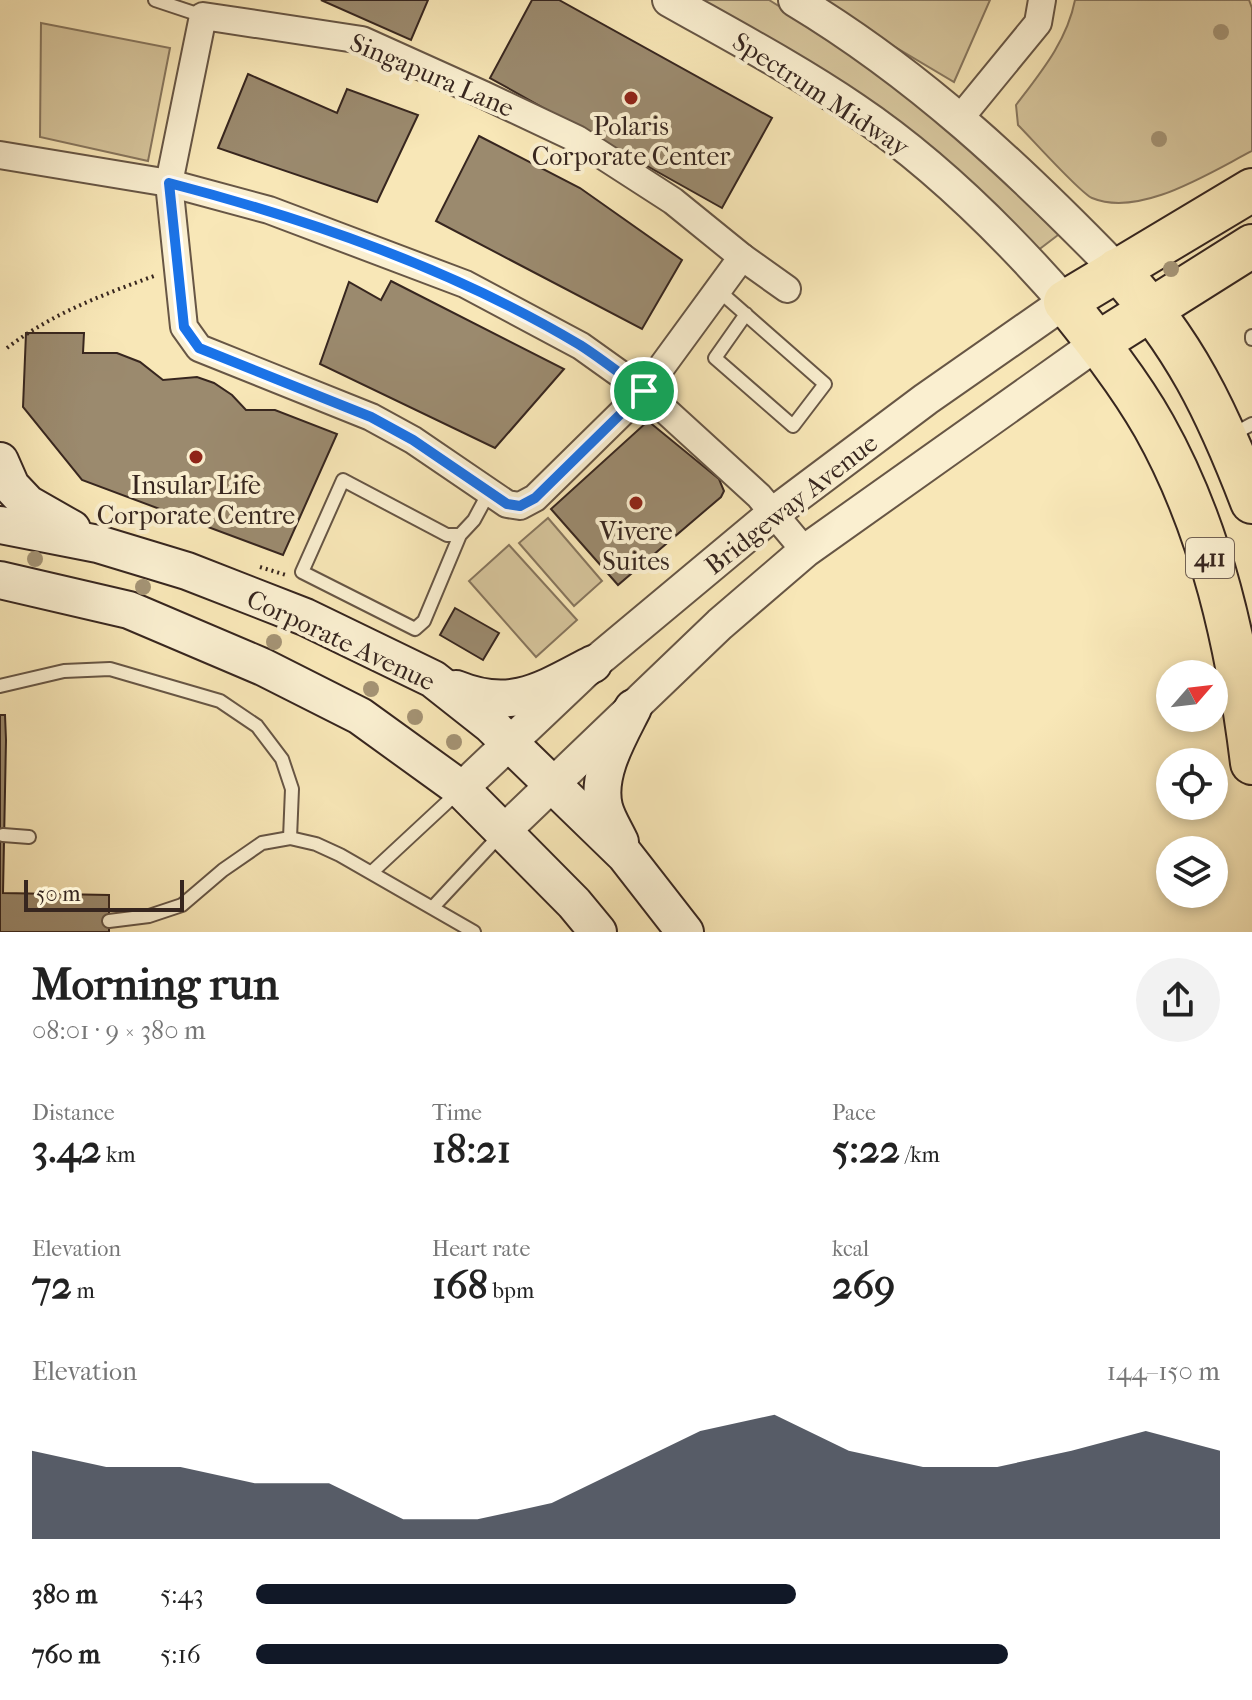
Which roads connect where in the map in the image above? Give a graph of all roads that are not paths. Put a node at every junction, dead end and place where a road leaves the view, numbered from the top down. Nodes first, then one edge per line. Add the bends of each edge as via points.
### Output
1 (155, 0) edge
2 (669, 0) edge
3 (795, 0) edge
4 (1042, 0) edge
5 (203, 16) junction
6 (961, 117) junction
7 (0, 155) edge
8 (169, 183) junction
9 (1249, 190) edge
10 (1252, 246) edge
11 (742, 257) junction
12 (1117, 270) junction
13 (787, 289) dead end
14 (718, 290) junction
15 (1065, 302) junction
16 (1153, 309) junction
17 (746, 314) junction
18 (1098, 343) junction
19 (644, 391) junction
20 (1240, 431) edge
21 (0, 461) edge
22 (488, 494) junction
23 (1252, 502) edge
24 (774, 513) junction
25 (0, 525) edge
26 (460, 535) junction
27 (98, 544) junction
28 (805, 551) junction
29 (0, 580) edge
30 (593, 664) junction
31 (433, 679) junction
32 (0, 686) edge
33 (633, 708) junction
34 (510, 744) junction
35 (1252, 763) edge
36 (552, 783) junction
37 (461, 789) junction
38 (504, 831) junction
39 (3, 835) dead end
40 (29, 837) dead end
41 (290, 838) junction
42 (625, 855) junction
43 (372, 872) junction
44 (434, 906) junction
45 (149, 916) junction
46 (109, 921) dead end
47 (150, 932) edge
48 (474, 932) edge
49 (598, 932) edge
50 (685, 932) edge

1 - 5 lane
2 - 15 street, Spectrum Midway via 855,109 1015,245
3 - 6 street
4 - 6 street via 1038,23
5 - 8 street
5 - 11 street, Singapura Lane via 362,40 443,76 577,139 673,201
6 - 12 street
7 - 8 street
8 - 19 street via 269,210 465,284 581,346
8 - 22 street via 184,327 199,348 371,417
9 - 12 highway, Bridgeway Avenue
10 - 16 highway, Bridgeway Avenue
11 - 13 street, Singapura Lane
11 - 14 street
12 - 15 highway, Bridgeway Avenue
12 - 16 highway
14 - 17 lane
14 - 19 street
15 - 18 highway, 411
15 - 24 street, Bridgeway Avenue
16 - 18 highway, Bridgeway Avenue
16 - 20 highway via 1200,383
17 - 17 lane via 825,384 793,426 715,358
18 - 28 street, Bridgeway Avenue
18 - 35 highway, 411 via 1154,426 1208,553 1243,687
19 - 22 street via 535,498 520,506
19 - 24 street
20 - 23 highway
21 - 27 main road via 11,486 28,504
22 - 26 lane
24 - 28 street
24 - 30 street, Bridgeway Avenue
25 - 27 main road, Corporate Avenue
26 - 26 lane via 447,535 343,480 302,572 415,629 424,621
27 - 31 main road, Corporate Avenue via 187,571 305,617
28 - 33 street, Bridgeway Avenue
29 - 37 main road via 129,610 263,667 360,716
30 - 31 main road via 508,701 477,698
30 - 34 street, Bridgeway Avenue
31 - 34 main road, Corporate Avenue
32 - 41 lane via 64,671 110,669 220,701 257,726 282,759 292,789
33 - 36 street, Bridgeway Avenue
33 - 42 main road via 603,784 604,806
34 - 36 main road, Corporate Avenue
34 - 37 street, Bridgeway Avenue
36 - 38 street, Bridgeway Avenue
36 - 42 main road, Corporate Avenue
37 - 38 main road
37 - 43 lane, Bridgeway Avenue
38 - 44 lane, Bridgeway Avenue
38 - 49 main road
39 - 40 lane
41 - 43 lane via 316,844
41 - 45 lane via 262,843 182,905
42 - 50 main road, Corporate Avenue
43 - 44 lane
44 - 48 lane
45 - 46 lane
45 - 47 lane

